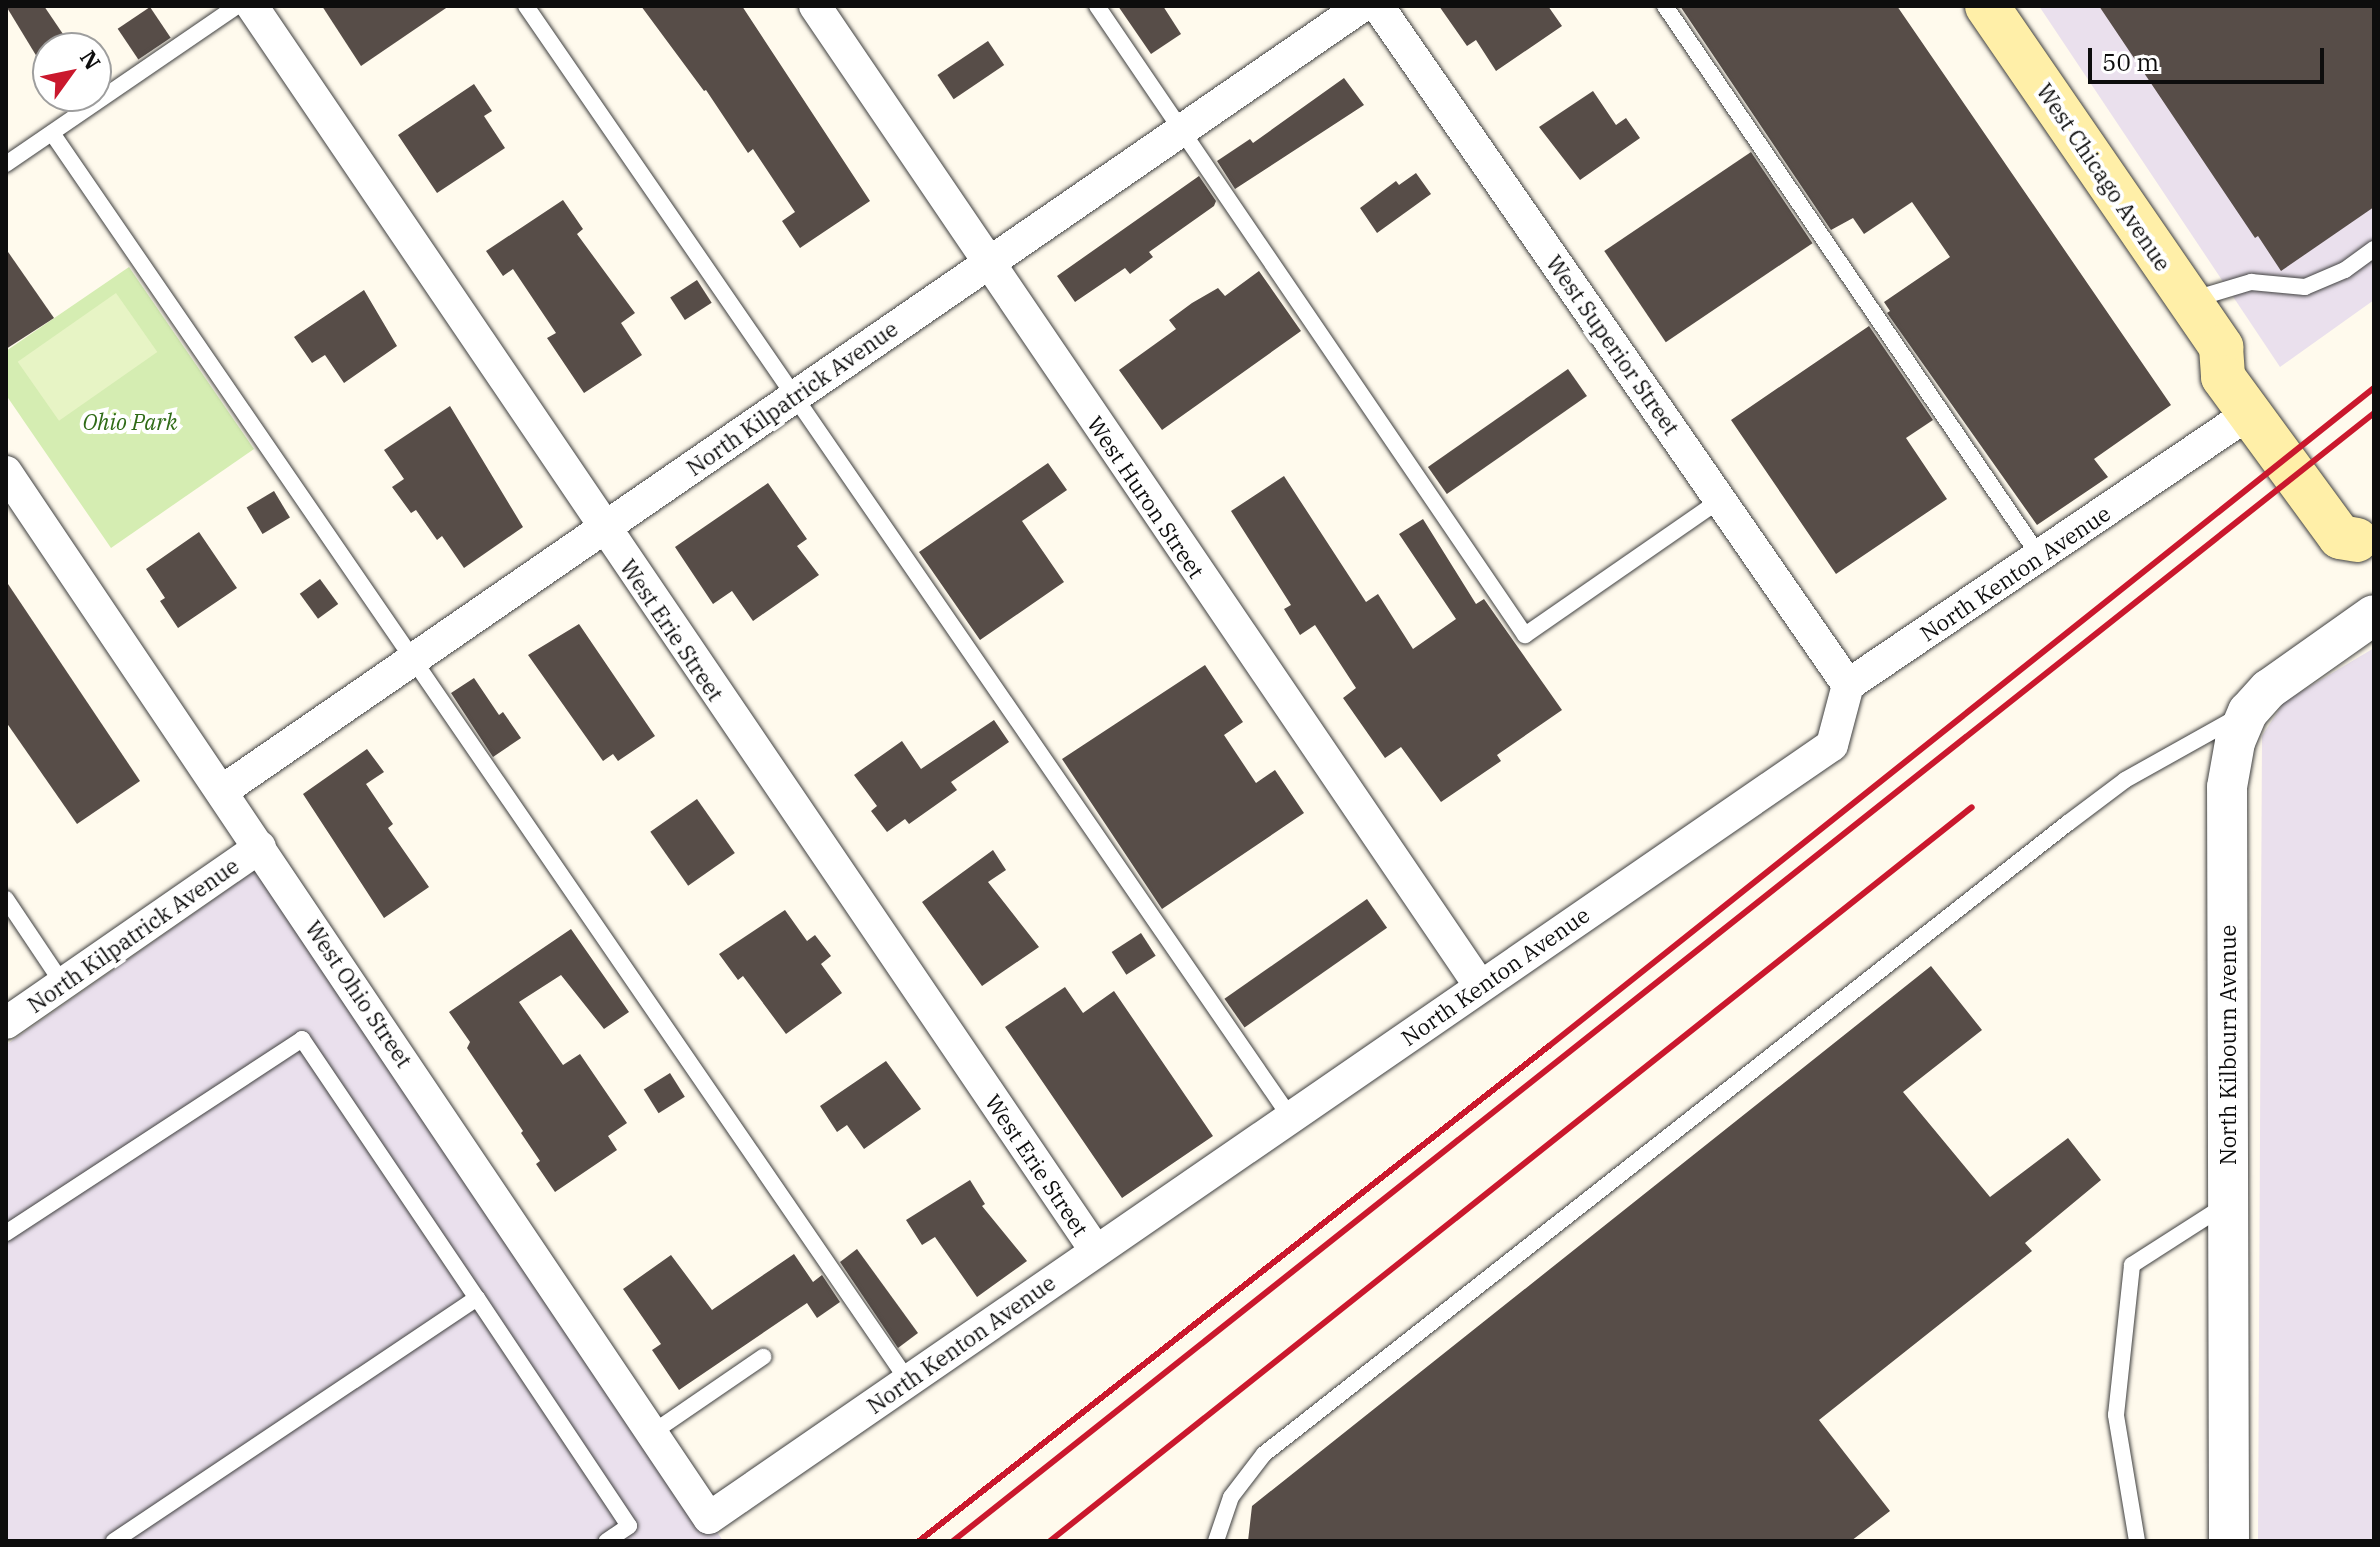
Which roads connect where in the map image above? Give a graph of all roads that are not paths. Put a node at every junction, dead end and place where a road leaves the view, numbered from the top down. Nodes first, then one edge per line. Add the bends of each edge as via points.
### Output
1 (237, 6) edge
2 (252, 6) edge
3 (526, 6) edge
4 (815, 6) edge
5 (1097, 6) edge
6 (1362, 6) edge
7 (1378, 6) edge
8 (1665, 6) edge
9 (1987, 6) edge
10 (1182, 130) junction
11 (52, 133) junction
12 (6, 164) edge
13 (2374, 249) edge
14 (988, 264) junction
15 (2189, 301) junction
16 (2221, 347) junction
17 (795, 396) junction
18 (2249, 414) junction
19 (6, 472) edge
20 (1720, 500) junction
21 (603, 528) junction
22 (2366, 552) edge
23 (2040, 557) junction
24 (2374, 615) edge
25 (412, 660) junction
26 (1848, 685) junction
27 (2248, 712) junction
28 (222, 791) junction
29 (260, 847) junction
30 (6, 899) edge
31 (63, 984) junction
32 (1480, 986) junction
33 (6, 1023) edge
34 (1290, 1117) junction
35 (2228, 1203) junction
36 (6, 1233) edge
37 (1096, 1251) junction
38 (477, 1298) junction
39 (763, 1357) dead end
40 (908, 1381) junction
41 (652, 1433) junction
42 (709, 1518) joint
43 (114, 1541) edge
44 (607, 1541) edge
45 (1216, 1541) edge
46 (2137, 1541) edge
47 (2229, 1541) edge

1 - 11 lane
2 - 21 street, West Erie Street
3 - 17 lane
4 - 14 street, West Huron Street
5 - 10 lane
6 - 10 street, North Kilpatrick Avenue
7 - 20 street, West Superior Street
8 - 23 lane
9 - 15 main road, West Chicago Avenue
10 - 14 street, North Kilpatrick Avenue
10 - 20 lane via 1525,635
11 - 12 lane
11 - 25 lane
13 - 15 lane via 2345,270 2305,287 2251,282
14 - 17 street, North Kilpatrick Avenue
14 - 32 street, West Huron Street
15 - 16 main road, West Chicago Avenue
16 - 18 main road, West Chicago Avenue via 2223,377
16 - 22 main road, West Chicago Avenue via 2244,354 2359,521
17 - 21 street, North Kilpatrick Avenue
17 - 34 lane
18 - 22 main road, West Chicago Avenue via 2340,537
18 - 23 street, North Kenton Avenue
19 - 28 street, West Ohio Street
20 - 26 street, West Superior Street
21 - 25 street, North Kilpatrick Avenue
21 - 37 street, West Erie Street
23 - 26 street, North Kenton Avenue
24 - 27 street, North Kilbourn Avenue via 2269,689
25 - 28 street, North Kilpatrick Avenue
25 - 40 lane
26 - 32 street, North Kenton Avenue via 1832,745
27 - 35 street, North Kilbourn Avenue via 2235,742 2227,787
27 - 45 lane via 2125,780 1264,1454 1231,1497
28 - 29 street, West Ohio Street
29 - 31 street, North Kilpatrick Avenue
29 - 41 street, West Ohio Street
30 - 31 lane
31 - 33 street, North Kilpatrick Avenue
32 - 34 street, North Kenton Avenue
34 - 37 street, North Kenton Avenue
35 - 46 lane via 2132,1265 2116,1415
35 - 47 street, North Kilbourn Avenue
36 - 38 lane via 302,1039
37 - 40 street, North Kenton Avenue
38 - 43 lane
38 - 44 lane via 629,1526
39 - 41 lane
40 - 42 street, North Kenton Avenue
41 - 42 street, West Ohio Street

